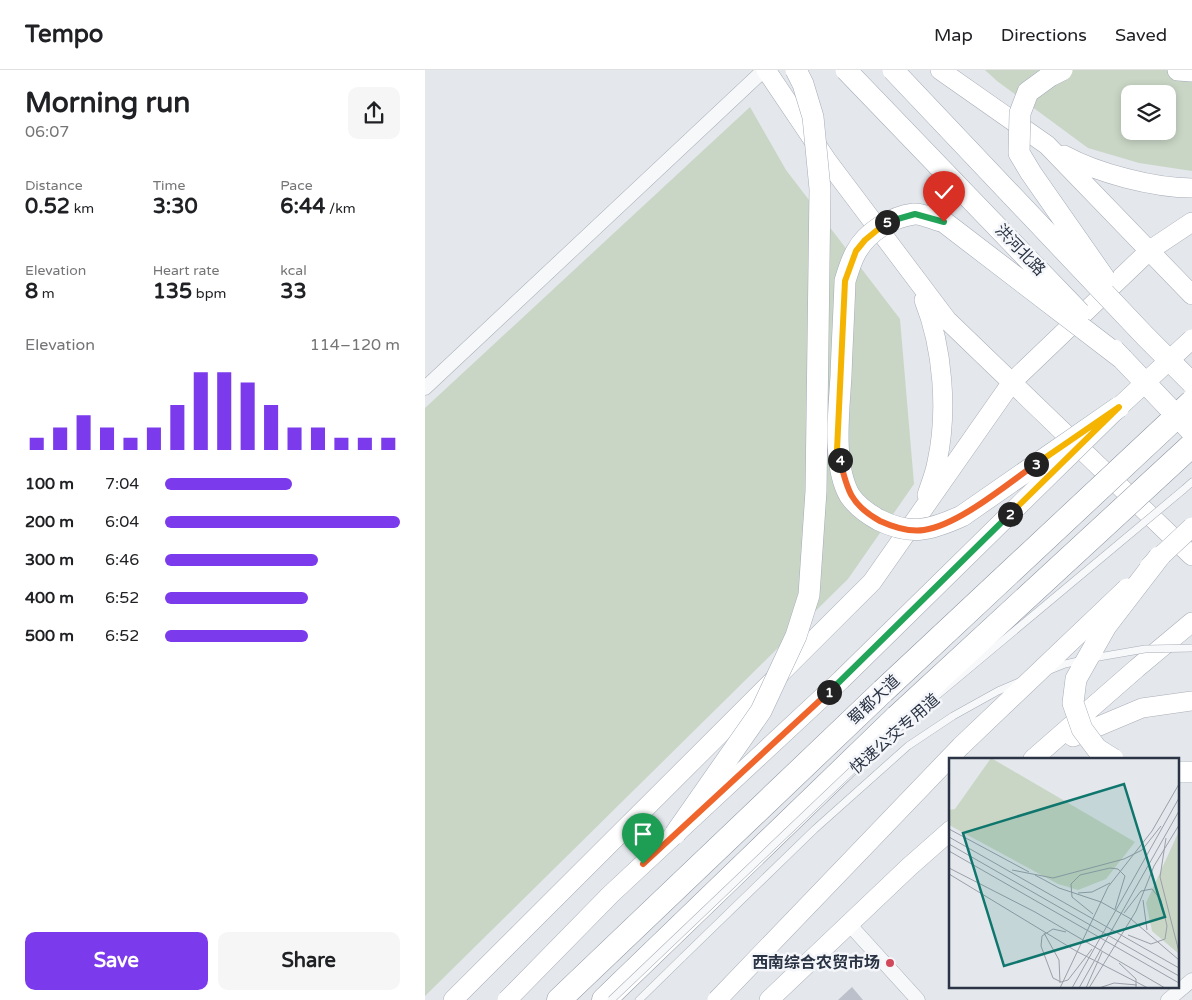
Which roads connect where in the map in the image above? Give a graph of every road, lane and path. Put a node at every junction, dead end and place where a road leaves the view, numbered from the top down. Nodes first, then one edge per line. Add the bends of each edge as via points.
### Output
1 (765, 70) edge
2 (796, 70) edge
3 (846, 70) edge
4 (893, 70) edge
5 (940, 70) edge
6 (1062, 70) edge
7 (1178, 70) edge
8 (1192, 71) edge
9 (1047, 145) junction
10 (1192, 188) edge
11 (1192, 222) edge
12 (1150, 250) junction
13 (915, 278) junction
14 (1192, 295) edge
15 (1145, 336) junction
16 (1192, 339) edge
17 (1124, 360) junction
18 (1013, 382) junction
19 (1192, 383) edge
20 (425, 388) edge
21 (1192, 402) edge
22 (1119, 407) junction
23 (1192, 432) edge
24 (1192, 445) edge
25 (1192, 482) edge
26 (921, 513) junction
27 (1192, 527) edge
28 (1192, 556) edge
29 (1159, 557) junction
30 (1192, 622) edge
31 (1192, 648) edge
32 (1192, 702) edge
33 (924, 706) dead end
34 (903, 718) junction
35 (1038, 754) edge
36 (949, 758) edge
37 (949, 758) edge
38 (1111, 758) edge
39 (1179, 772) edge
40 (1192, 772) edge
41 (949, 832) edge
42 (675, 834) junction
43 (849, 924) junction
44 (1192, 980) edge
45 (453, 1000) edge
46 (507, 1000) edge
47 (559, 1000) edge
48 (604, 1000) edge
49 (611, 1000) edge
50 (639, 1000) edge
51 (717, 1000) edge
52 (769, 1000) edge
53 (918, 1000) edge
54 (1168, 1000) edge

1 - 13 street via 828,162
1 - 20 street
2 - 42 main road, bridge via 813,118 820,189 816,491 809,595 796,636 761,711
3 - 17 main road, 洪河北路, bridge
4 - 15 main road, 洪河北路, bridge
5 - 9 street
6 - 15 main road, bridge via 1028,92 1020,113 1019,153
7 - 8 main road
9 - 10 street via 1078,163 1109,174
9 - 12 street
11 - 12 street
12 - 14 street
12 - 18 street
13 - 18 street via 947,320
13 - 26 street via 933,322 940,364 942,414 937,463
15 - 19 main road, 洪河北路, bridge
16 - 22 street, bridge
17 - 22 main road, bridge via 944,222 915,214 887,221 865,240 849,267 845,281 837,450 850,496 867,514 893,527 923,530 939,526 962,516
17 - 23 main road, 洪河北路, bridge
18 - 26 street
18 - 28 street
21 - 47 highway, 蜀都大道, bridge
22 - 42 street, bridge via 841,680
24 - 34 highway, 蜀都大道, bridge
25 - 33 lane, 快速公交专用道, bridge
26 - 45 street via 872,582
27 - 29 street, bridge
29 - 37 street, bridge
29 - 38 main road, bridge via 1106,626 1076,679 1073,702 1082,730 1097,749
30 - 35 street
31 - 50 lane, 快速公交专用道, bridge via 1145,648 1065,664 998,691 953,716 908,746 822,823
32 - 35 street via 1142,708
34 - 48 highway, 蜀都大道
34 - 49 lane, 快速公交专用道, bridge via 886,738
36 - 51 street, bridge
39 - 40 main road
41 - 43 street
42 - 46 street, bridge
43 - 52 street
43 - 53 street
44 - 54 street

